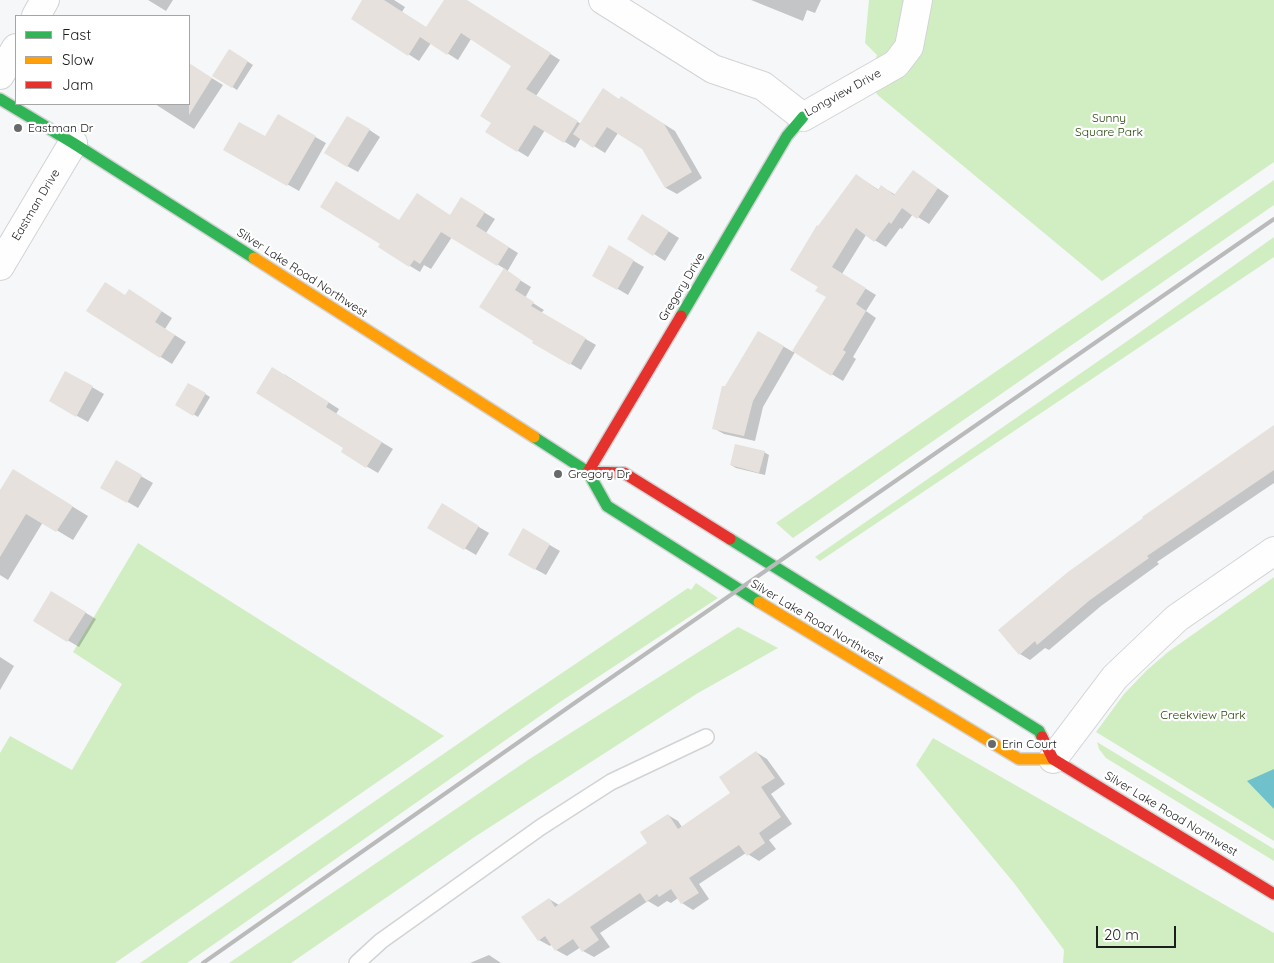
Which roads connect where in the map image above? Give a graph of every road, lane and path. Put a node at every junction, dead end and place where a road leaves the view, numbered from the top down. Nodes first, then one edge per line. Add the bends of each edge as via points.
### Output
1 (45, 0) edge
2 (603, 0) edge
3 (918, 0) edge
4 (37, 15) edge
5 (15, 50) edge
6 (0, 75) edge
7 (0, 99) edge
8 (803, 117) junction
9 (73, 143) junction
10 (0, 266) edge
11 (588, 472) junction
12 (1274, 551) edge
13 (706, 737) dead end
14 (1053, 759) junction
15 (1274, 894) edge
16 (356, 963) edge

1 - 4 street
2 - 8 street, Longview Drive via 713,69 763,86
3 - 8 street, Longview Drive via 909,47 896,64
5 - 6 street
7 - 9 main road, Silver Lake Road Northwest
8 - 11 main road, Gregory Drive via 787,136
9 - 10 street, Eastman Drive
9 - 11 main road, Silver Lake Road Northwest
11 - 14 main road, Silver Lake Road Northwest via 624,473 1039,731
11 - 14 main road, Silver Lake Road Northwest via 606,506 747,595 1019,759
12 - 14 street via 1177,618 1115,677
13 - 16 lane via 611,782 572,807 381,941
14 - 15 main road, Silver Lake Road Northwest

